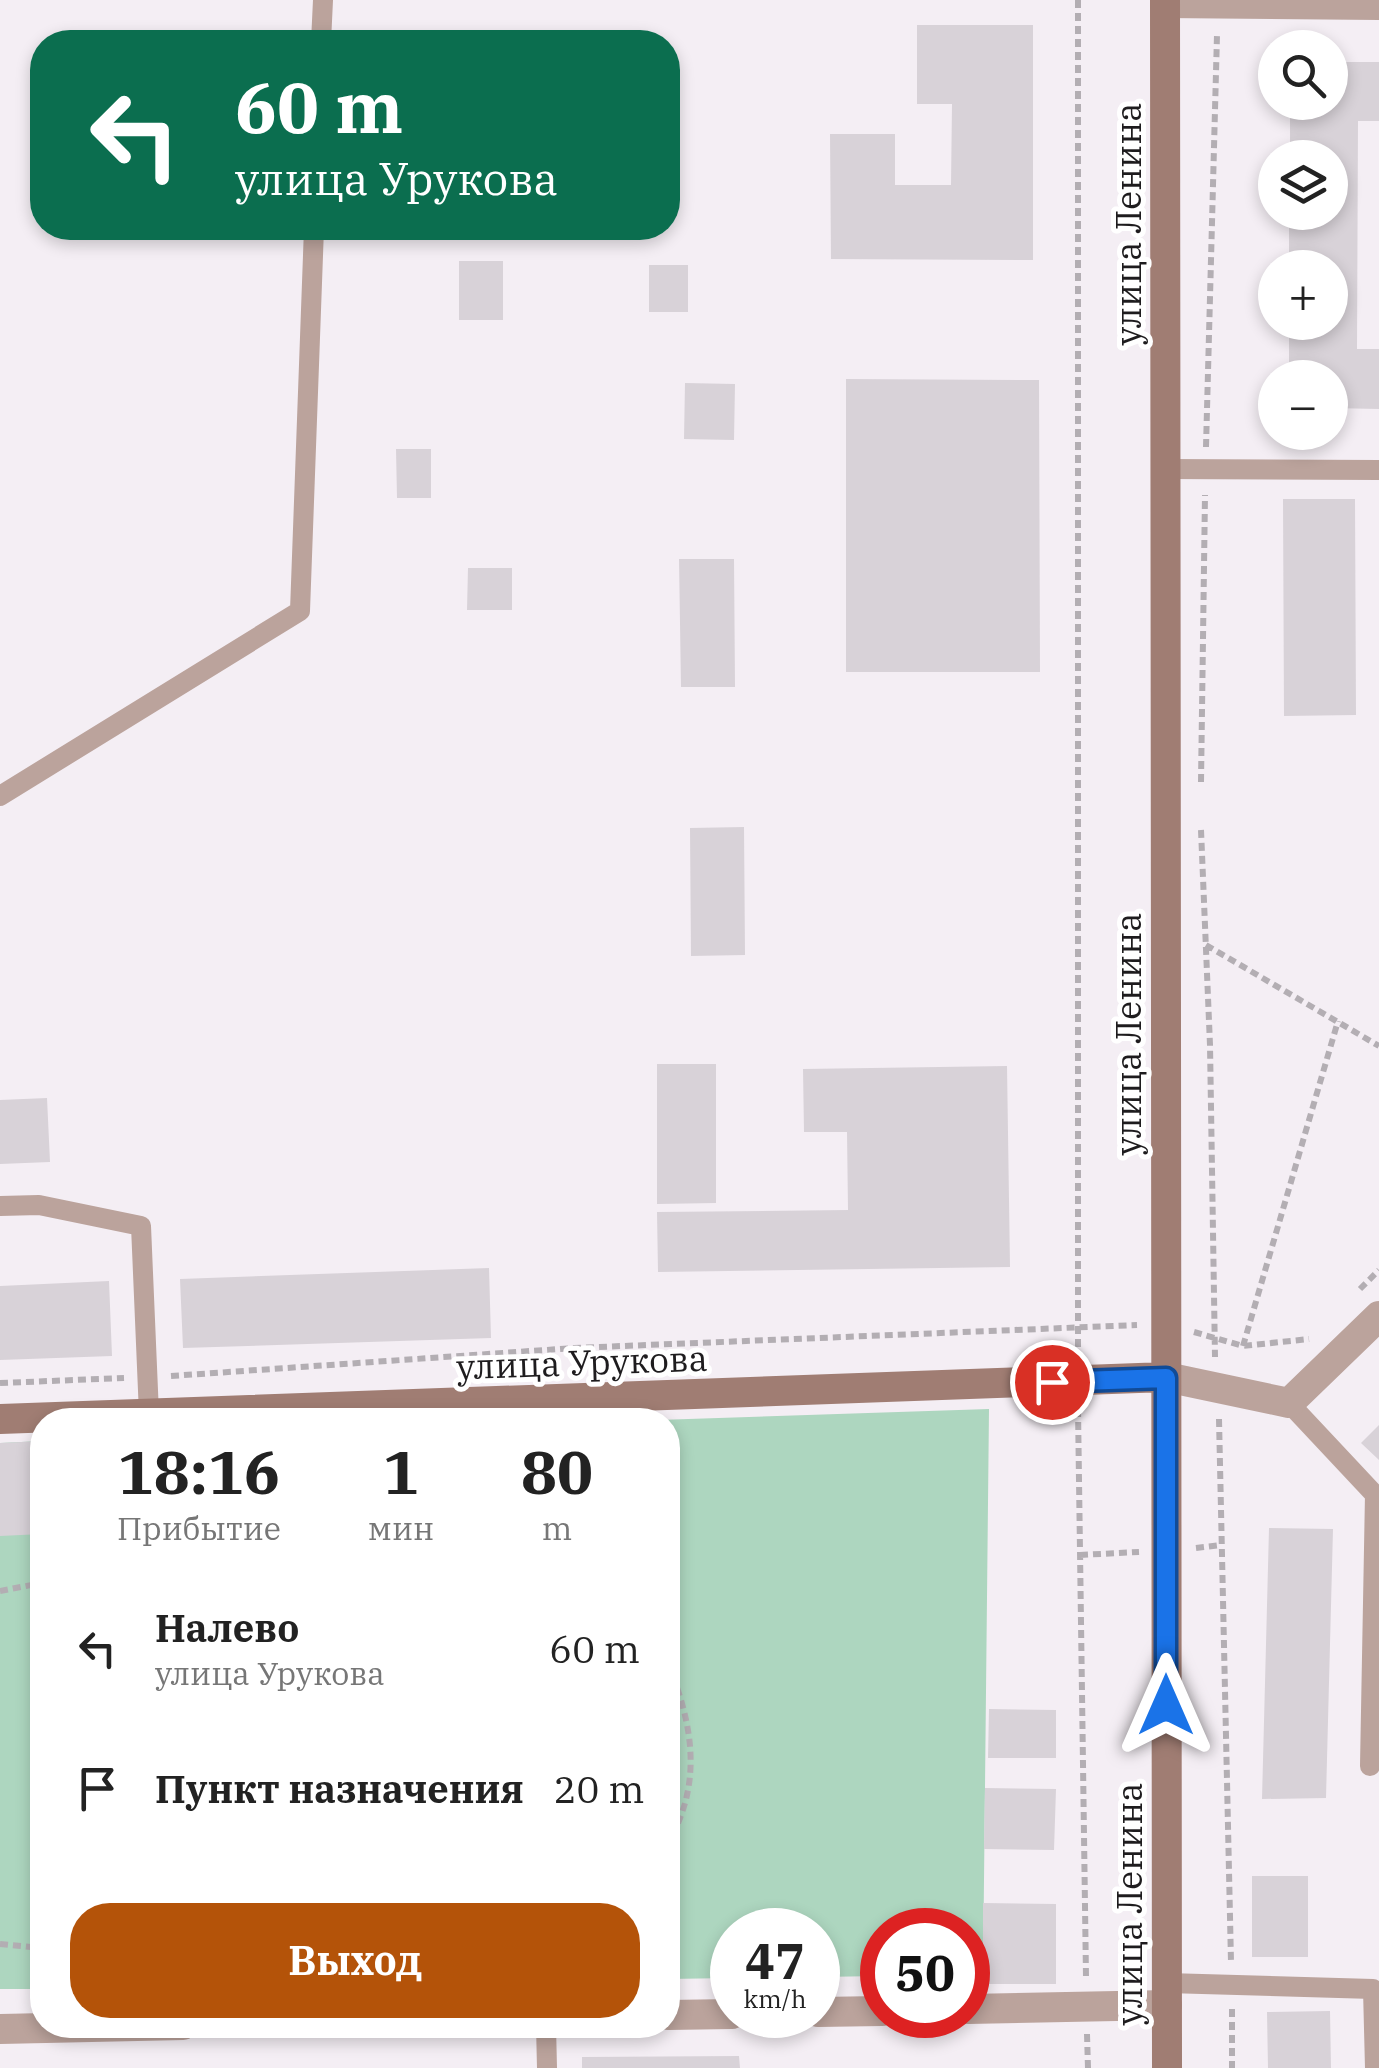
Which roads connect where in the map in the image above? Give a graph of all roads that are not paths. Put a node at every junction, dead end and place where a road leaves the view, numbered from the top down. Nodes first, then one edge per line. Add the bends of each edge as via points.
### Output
1 (323, 0) edge
2 (1165, 4) edge
3 (1379, 10) edge
4 (322, 30) edge
5 (314, 240) edge
6 (1165, 469) junction
7 (1379, 470) edge
8 (0, 796) edge
9 (0, 1206) edge
10 (1379, 1316) edge
11 (1166, 1378) junction
12 (1289, 1402) junction
13 (149, 1408) edge
14 (318, 1408) edge
15 (30, 1418) edge
16 (0, 1419) edge
17 (1377, 1496) edge
18 (1370, 1766) dead end
19 (1167, 1994) junction
20 (990, 2008) edge
21 (710, 2014) edge
22 (680, 2015) edge
23 (30, 2028) edge
24 (0, 2029) edge
25 (546, 2038) edge
26 (0, 2050) edge
27 (546, 2068) edge
28 (1167, 2068) edge
29 (1375, 2068) edge

1 - 4 lane
2 - 3 lane
2 - 6 main road, улица Ленина
5 - 8 lane via 300,611
6 - 7 lane
6 - 11 main road, улица Ленина
9 - 13 lane via 39,1205 140,1226
10 - 12 street
11 - 12 street
11 - 14 main road, улица Урукова
11 - 19 main road, улица Ленина
12 - 17 lane
15 - 16 main road, улица Урукова
17 - 18 lane
19 - 20 street via 1086,2006
19 - 28 main road, улица Ленина
19 - 29 lane via 1232,1984 1373,1989
21 - 22 street
23 - 24 street
24 - 26 lane
25 - 27 lane

